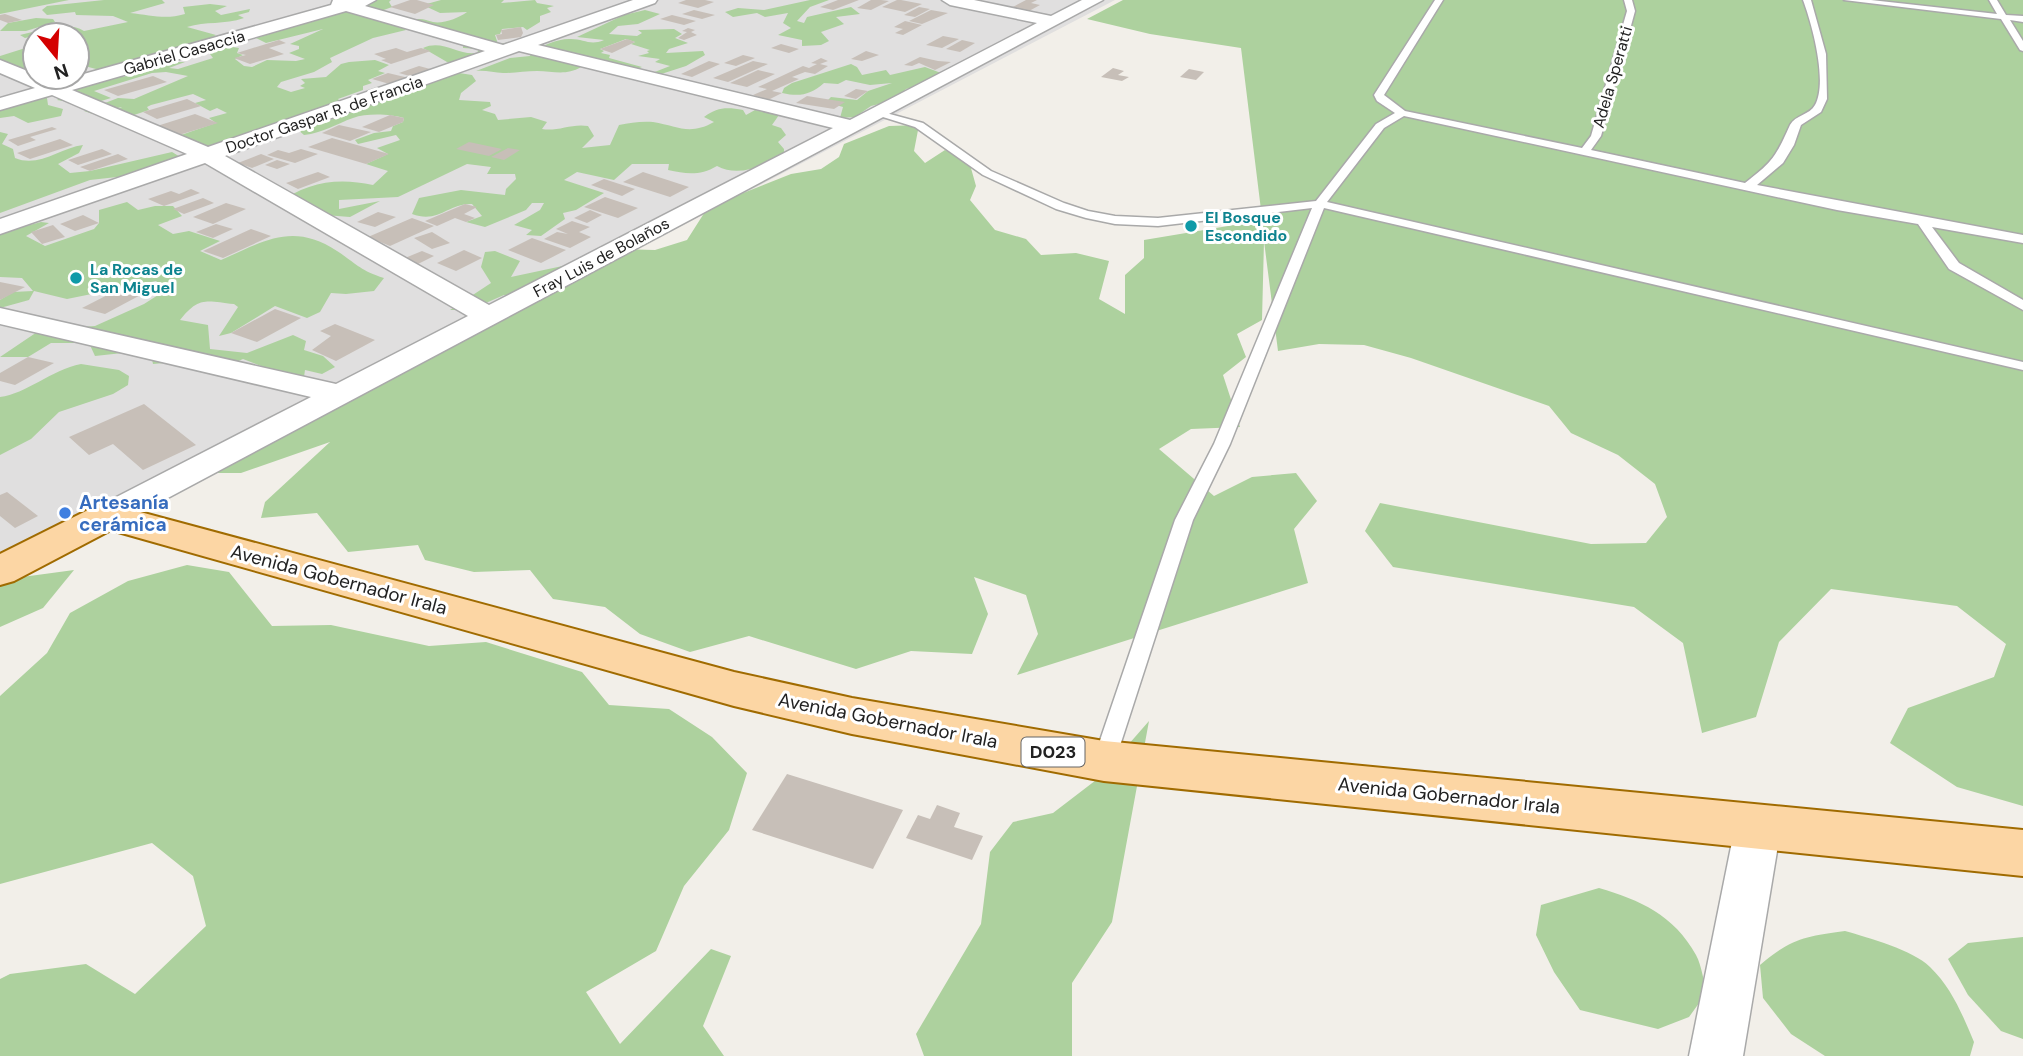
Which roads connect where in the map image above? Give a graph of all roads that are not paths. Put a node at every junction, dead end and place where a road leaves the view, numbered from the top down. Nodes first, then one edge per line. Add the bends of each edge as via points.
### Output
1 (326, 0) edge
2 (368, 0) edge
3 (649, 0) edge
4 (950, 0) edge
5 (1095, 0) edge
6 (1440, 0) edge
7 (1628, 0) edge
8 (1807, 0) edge
9 (1848, 0) edge
10 (1993, 0) edge
11 (347, 6) junction
12 (2003, 16) junction
13 (2023, 19) edge
14 (1051, 21) junction
15 (2023, 48) edge
16 (512, 49) junction
17 (0, 66) edge
18 (21, 75) edge
19 (91, 79) edge
20 (47, 91) edge
21 (59, 91) edge
22 (0, 104) edge
23 (875, 113) junction
24 (1402, 113) junction
25 (850, 126) junction
26 (1586, 151) junction
27 (208, 155) junction
28 (1747, 187) junction
29 (1320, 204) junction
30 (1923, 222) junction
31 (0, 227) edge
32 (2023, 239) edge
33 (2023, 306) edge
34 (0, 316) edge
35 (488, 316) junction
36 (2023, 366) edge
37 (339, 394) junction
38 (107, 516) junction
39 (0, 571) edge
40 (1104, 761) junction
41 (1758, 827) junction
42 (2023, 853) edge
43 (1716, 1056) edge

1 - 11 street
2 - 11 street, Gabriel Casaccia
3 - 16 street, Doctor Gaspar R. de Francia
4 - 14 street
5 - 14 street, Fray Luis de Bolaños
6 - 24 lane via 1379,95
7 - 26 lane, Adela Speratti via 1631,11 1596,136
8 - 28 lane via 1816,17 1824,95 1818,110 1797,123 1792,144 1777,165
9 - 12 lane
10 - 12 lane
11 - 16 street
11 - 19 street, Gabriel Casaccia
12 - 13 lane
12 - 15 lane
14 - 23 street, Fray Luis de Bolaños
16 - 25 street
16 - 27 street, Doctor Gaspar R. de Francia
17 - 18 street
20 - 22 street, Gabriel Casaccia
21 - 27 street
23 - 25 street, Fray Luis de Bolaños
23 - 29 lane via 919,125 987,173 1060,206 1115,220 1157,222
24 - 26 lane
24 - 29 lane via 1380,126
25 - 35 street, Fray Luis de Bolaños
26 - 28 lane
27 - 31 street, Doctor Gaspar R. de Francia
27 - 35 street
28 - 30 lane
29 - 36 lane
29 - 40 lane via 1222,444 1184,520
30 - 32 lane
30 - 33 lane via 1954,266
34 - 37 street
35 - 37 street, Fray Luis de Bolaños
37 - 38 street, Fray Luis de Bolaños
38 - 39 main road
38 - 40 main road, Avenida Gobernador Irala / D023 via 734,688 852,716
40 - 41 main road, Avenida Gobernador Irala / D023
41 - 42 main road, Avenida Gobernador Irala / D023
41 - 43 street

